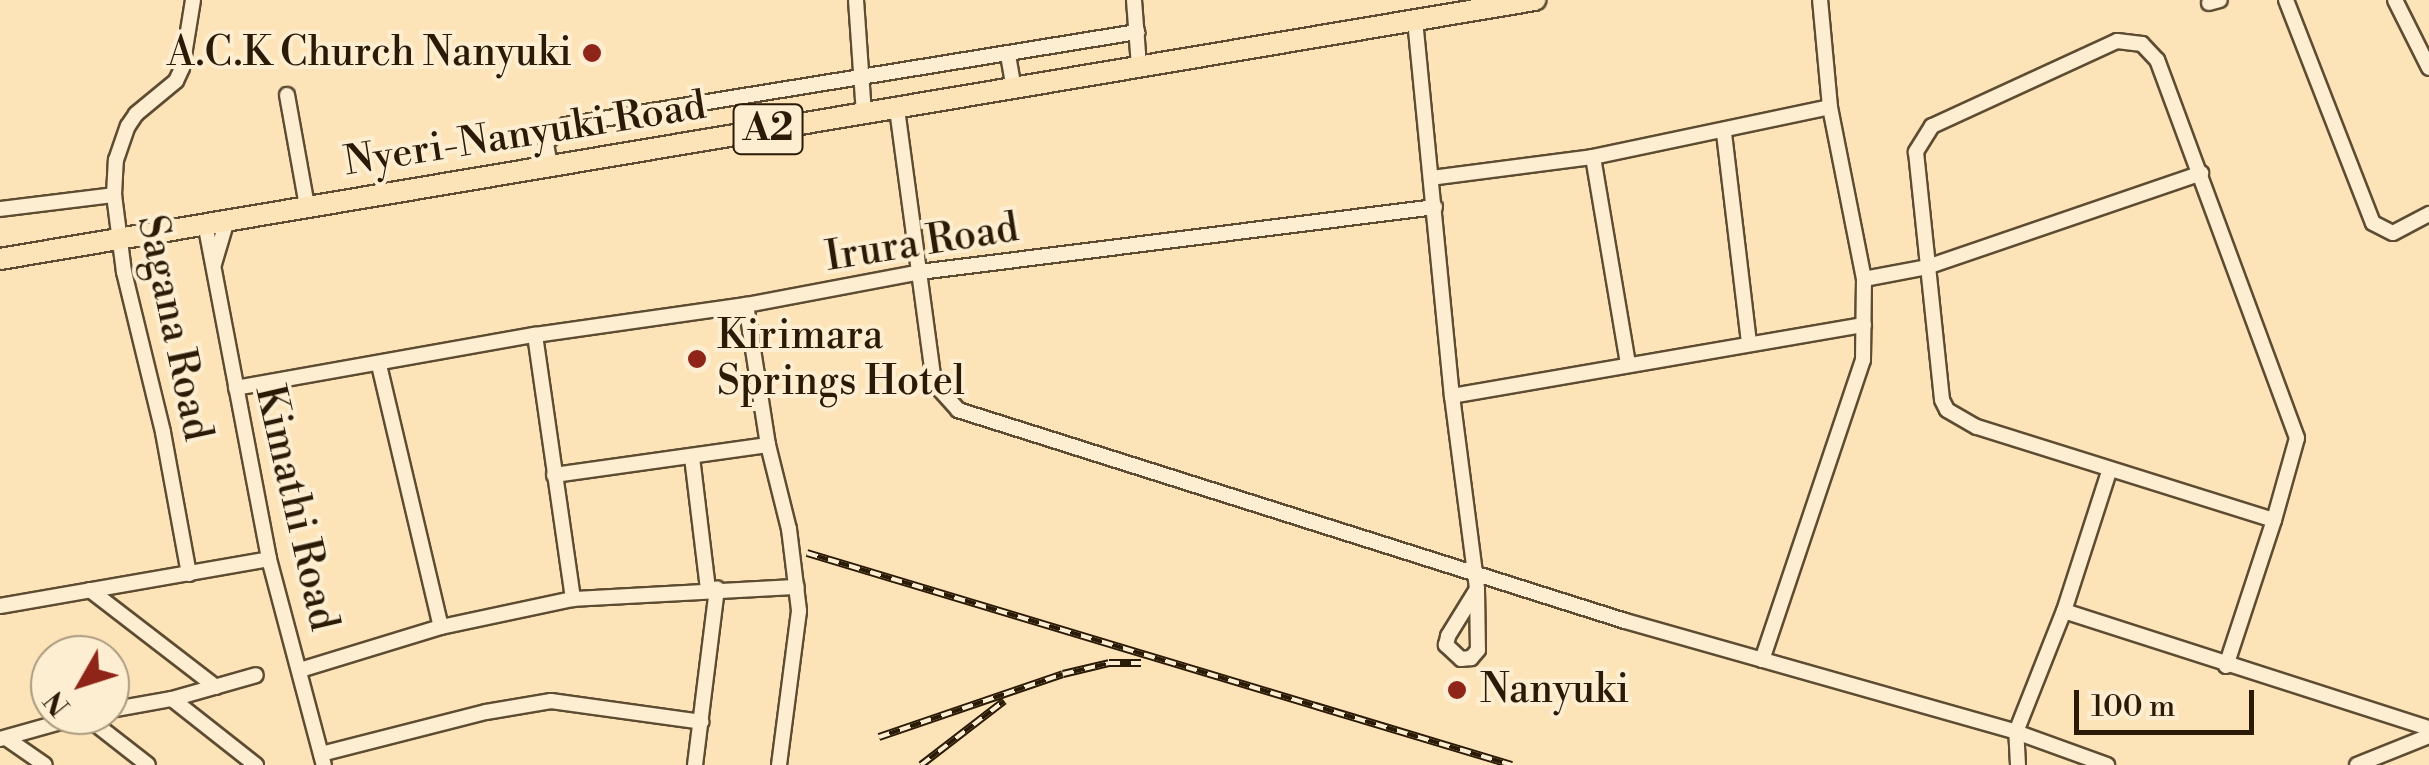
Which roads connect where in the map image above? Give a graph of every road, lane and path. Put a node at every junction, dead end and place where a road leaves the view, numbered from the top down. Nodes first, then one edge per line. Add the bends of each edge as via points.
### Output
1 (193, 0) edge
2 (856, 0) edge
3 (1134, 0) edge
4 (1535, 0) edge
5 (1820, 0) edge
6 (2286, 0) edge
7 (2396, 0) edge
8 (1416, 20) junction
9 (1136, 32) junction
10 (1008, 54) junction
11 (1139, 66) junction
12 (2429, 68) edge
13 (862, 78) junction
14 (1014, 88) junction
15 (287, 95) dead end
16 (1830, 108) junction
17 (898, 109) junction
18 (864, 113) junction
19 (1724, 132) junction
20 (1594, 158) junction
21 (550, 166) junction
22 (2201, 173) junction
23 (1432, 178) junction
24 (114, 194) junction
25 (306, 206) junction
26 (1435, 207) junction
27 (0, 209) edge
28 (2429, 214) edge
29 (228, 220) junction
30 (205, 223) junction
31 (118, 239) junction
32 (0, 258) edge
33 (214, 264) junction
34 (1927, 266) junction
35 (920, 272) junction
36 (1864, 278) junction
37 (746, 305) junction
38 (1864, 325) junction
39 (535, 335) junction
40 (1749, 344) junction
41 (379, 365) junction
42 (1628, 365) junction
43 (236, 388) junction
44 (1452, 396) junction
45 (768, 445) junction
46 (692, 458) junction
47 (2110, 472) junction
48 (554, 475) junction
49 (2274, 520) junction
50 (269, 559) junction
51 (1472, 571) junction
52 (189, 574) junction
53 (798, 587) junction
54 (1477, 588) dead end
55 (712, 589) junction
56 (90, 590) junction
57 (573, 600) junction
58 (0, 606) edge
59 (2064, 612) junction
60 (441, 627) junction
61 (1762, 660) junction
62 (2226, 666) junction
63 (300, 670) junction
64 (256, 675) dead end
65 (216, 687) junction
66 (172, 699) junction
67 (130, 706) edge
68 (702, 722) junction
69 (30, 730) edge
70 (2016, 732) junction
71 (2429, 732) edge
72 (110, 735) edge
73 (3, 738) edge
74 (322, 760) edge
75 (45, 765) edge
76 (148, 765) edge
77 (256, 765) edge
78 (694, 765) edge
79 (779, 765) edge
80 (2018, 765) edge
81 (2107, 765) edge
82 (2357, 765) edge

1 - 24 street, Sagana Road via 182,68 128,126
2 - 13 street
3 - 9 street
4 - 8 highway, Nyeri-Nanyuki Road / A2
5 - 16 street
6 - 28 street via 2373,223 2393,233
7 - 12 street
8 - 11 highway, Nyeri-Nanyuki Road / A2
8 - 23 street
9 - 10 street
9 - 11 street
10 - 13 street
10 - 14 street
11 - 14 highway, Nyeri-Nanyuki Road / A2
13 - 18 street
13 - 21 street via 566,125 546,143
14 - 17 highway, Nyeri-Nanyuki Road / A2
15 - 25 street
16 - 19 street
16 - 36 street
17 - 18 highway, Nyeri-Nanyuki Road / A2
17 - 35 street
18 - 21 highway, Nyeri-Nanyuki Road / A2
19 - 20 street
19 - 40 street
20 - 23 street
20 - 42 street
21 - 25 highway, Nyeri-Nanyuki Road / A2
22 - 34 street
22 - 34 street via 2156,60 2142,44 2117,42 1925,132 1916,152
22 - 49 street via 2297,438
23 - 26 street
24 - 27 street
24 - 31 street, Sagana Road
25 - 29 highway, Nyeri-Nanyuki Road / A2
26 - 35 street, Irura Road
26 - 44 street
29 - 30 highway, Nyeri-Nanyuki Road / A2
29 - 33 street, Kimathi Road
30 - 31 highway, Nyeri-Nanyuki Road / A2
30 - 33 street, Kimathi Road
31 - 32 highway, Nyeri-Nanyuki Road / A2
31 - 52 street, Sagana Road
33 - 43 street, Kimathi Road
34 - 36 street
34 - 47 street via 1947,410 1962,422
35 - 37 street, Irura Road
35 - 51 street via 934,383 958,410
36 - 38 street
37 - 39 street, Irura Road
37 - 45 street
38 - 40 street
38 - 61 street via 1863,360
39 - 41 street, Irura Road
39 - 48 street
40 - 42 street
41 - 43 street, Irura Road
41 - 60 street
42 - 44 street
43 - 50 street, Kimathi Road
44 - 51 street
45 - 46 street
45 - 53 street
46 - 48 street
46 - 55 street
47 - 49 street
47 - 59 street
48 - 57 street
49 - 62 street
50 - 52 street
50 - 63 street, Kimathi Road
51 - 54 street
51 - 61 street
52 - 56 street
53 - 55 street
53 - 79 street
55 - 57 street
55 - 68 street
56 - 58 street
56 - 65 street
57 - 60 street
59 - 62 street
59 - 70 street
60 - 63 street
61 - 70 street
62 - 71 street
63 - 74 street, Kimathi Road
64 - 65 street
65 - 66 street
66 - 67 street
66 - 77 street
68 - 74 street via 551,700
68 - 78 street
69 - 73 street
70 - 80 street
70 - 81 street
71 - 82 street
72 - 76 street
73 - 75 street

